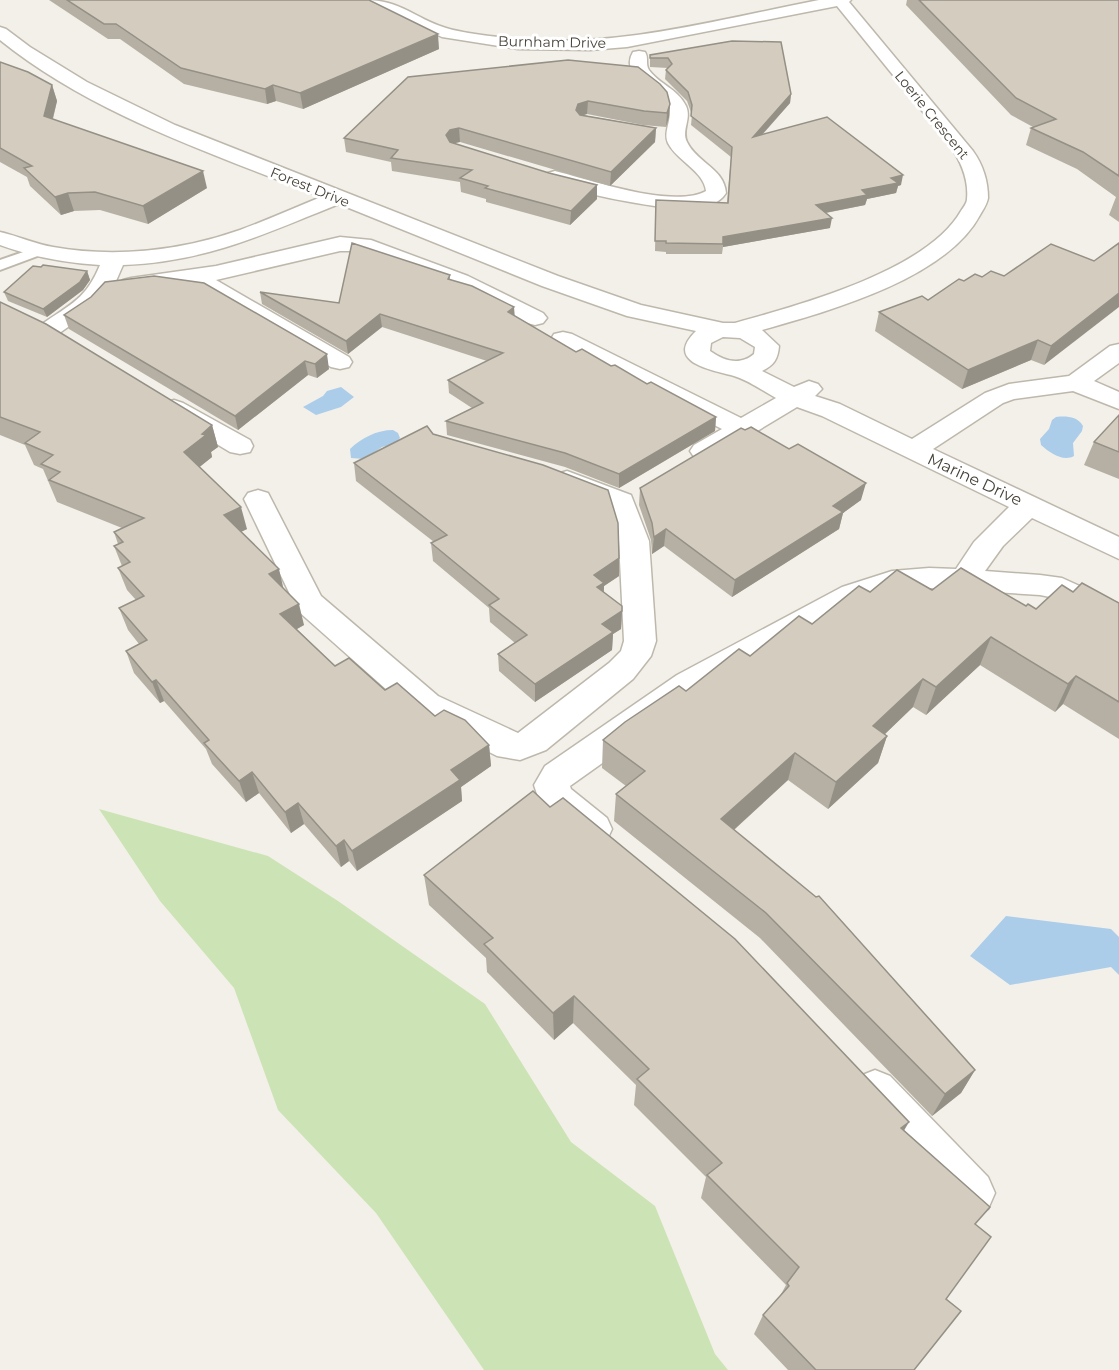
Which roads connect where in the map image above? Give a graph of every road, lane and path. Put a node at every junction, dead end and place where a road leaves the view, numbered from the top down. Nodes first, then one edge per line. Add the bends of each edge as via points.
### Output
1 (373, 0) edge
2 (842, 1) edge
3 (0, 32) edge
4 (627, 42) junction
5 (658, 69) junction
6 (620, 71) edge
7 (654, 135) edge
8 (675, 135) junction
9 (536, 172) edge
10 (337, 198) junction
11 (0, 237) edge
12 (38, 250) junction
13 (114, 259) junction
14 (0, 265) edge
15 (193, 276) junction
16 (102, 288) junction
17 (827, 303) junction
18 (635, 310) junction
19 (535, 318) dead end
20 (50, 330) edge
21 (730, 330) junction
22 (563, 339) dead end
23 (697, 345) junction
24 (1119, 351) edge
25 (767, 352) junction
26 (340, 362) dead end
27 (739, 369) junction
28 (1076, 383) junction
29 (802, 393) junction
30 (158, 398) edge
31 (1119, 401) edge
32 (742, 429) junction
33 (240, 446) dead end
34 (913, 450) junction
35 (682, 464) edge
36 (543, 472) edge
37 (258, 499) dead end
38 (1029, 505) junction
39 (1119, 549) edge
40 (966, 580) junction
41 (1119, 617) edge
42 (617, 848) edge
43 (853, 1068) edge
44 (972, 1193) edge

1 - 4 street, Burnham Drive via 442,32 479,39 557,45
2 - 4 street, Burnham Drive
2 - 17 street, Loerie Crescent via 964,152 980,188 976,208 959,234 924,259
3 - 10 street, Forest Drive via 24,51 124,109
4 - 5 street via 639,56 637,65
5 - 6 street
5 - 8 street via 654,84 671,95 682,117
7 - 8 street
8 - 9 street via 680,150 714,180 717,188 712,198 693,202 636,198
10 - 13 street via 218,244 159,256
10 - 18 street, Forest Drive
11 - 12 street
12 - 13 street
12 - 14 lane
13 - 16 street
15 - 16 street
15 - 19 street via 340,244 363,245 460,281
15 - 26 street
16 - 20 street
17 - 21 street, Loerie Crescent
17 - 25 street, Loerie Crescent
18 - 21 street, Forest Drive
18 - 23 street, Forest Drive
21 - 23 street, Loerie Crescent via 702,338
21 - 25 street, Forest Drive via 761,339
22 - 32 street
23 - 27 street, Forest Drive via 698,354 708,362
24 - 28 street
25 - 27 street, Loerie Crescent via 751,367
25 - 29 street, Marine Drive
27 - 29 street, Marine Drive
28 - 31 street
28 - 34 street via 1009,392 994,398
29 - 32 street
29 - 34 street, Marine Drive
30 - 33 street
32 - 35 street
34 - 38 street, Marine Drive
36 - 37 street via 631,494 640,641 635,656 621,671 534,741 520,747 508,746 426,705 309,603
38 - 39 street, Marine Drive
38 - 40 street via 987,545
40 - 41 street via 1062,589
40 - 42 street via 892,581 853,594 688,684 570,765 552,785 554,796
43 - 44 street

